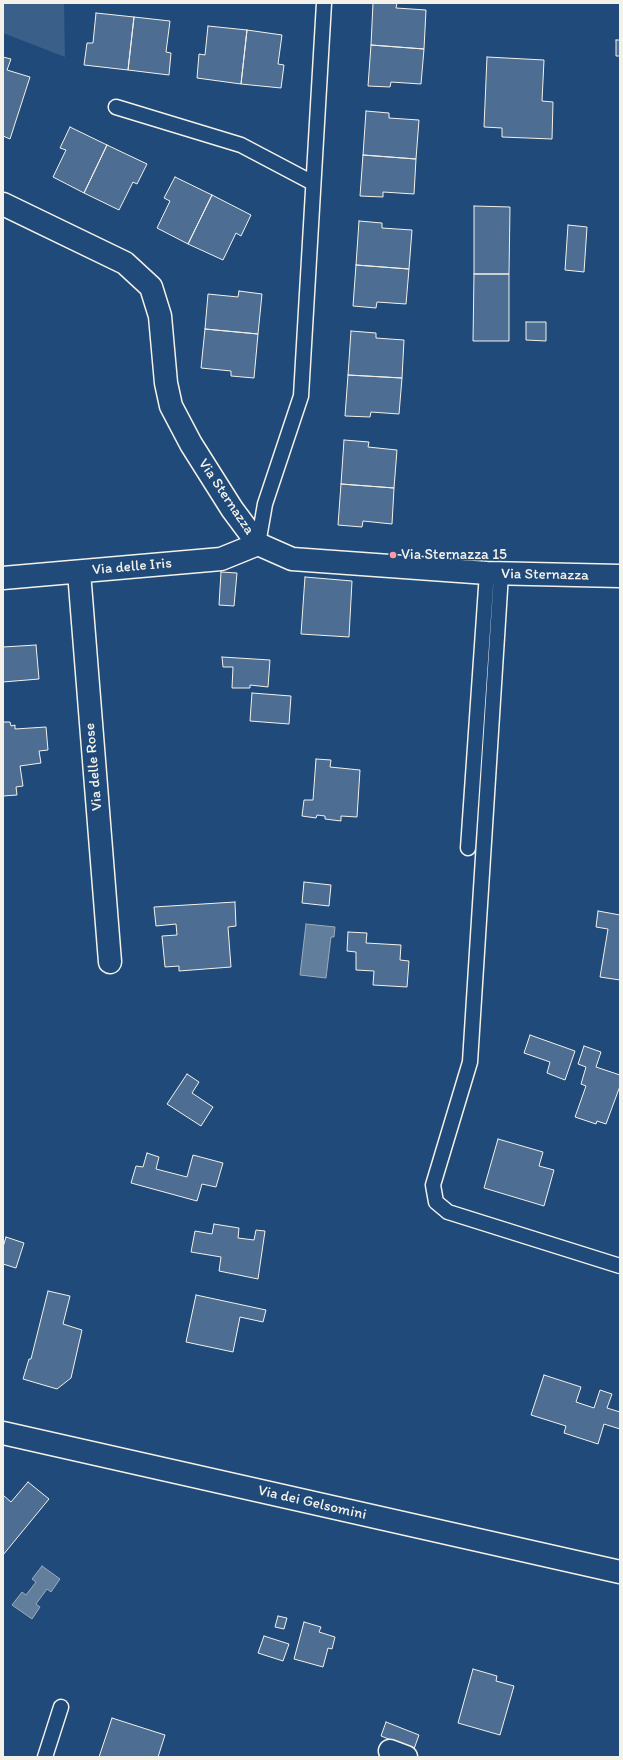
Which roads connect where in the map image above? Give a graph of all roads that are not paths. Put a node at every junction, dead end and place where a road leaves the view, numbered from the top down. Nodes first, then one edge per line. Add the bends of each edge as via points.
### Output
1 (324, 3) edge
2 (116, 107) dead end
3 (313, 183) junction
4 (3, 204) edge
5 (258, 544) junction
6 (79, 572) junction
7 (494, 574) junction
8 (620, 576) edge
9 (3, 578) edge
10 (468, 848) dead end
11 (110, 962) dead end
12 (620, 1266) edge
13 (3, 1433) edge
14 (620, 1572) edge
15 (61, 1707) dead end
16 (45, 1757) edge

1 - 3 lane
2 - 3 lane via 241,145
3 - 5 lane via 301,396 265,504
4 - 5 street, Via Sternazza via 125,263 151,287 160,316 166,383 171,406 191,444 232,509
5 - 6 street, Via delle Iris via 221,559
5 - 7 street, Via Sternazza via 292,559
6 - 9 street, Via delle Iris
6 - 11 street, Via delle Rose
7 - 8 street, Via Sternazza
7 - 10 lane
7 - 12 lane via 470,1062 433,1185 436,1202 448,1212
13 - 14 street, Via dei Gelsomini
15 - 16 lane

